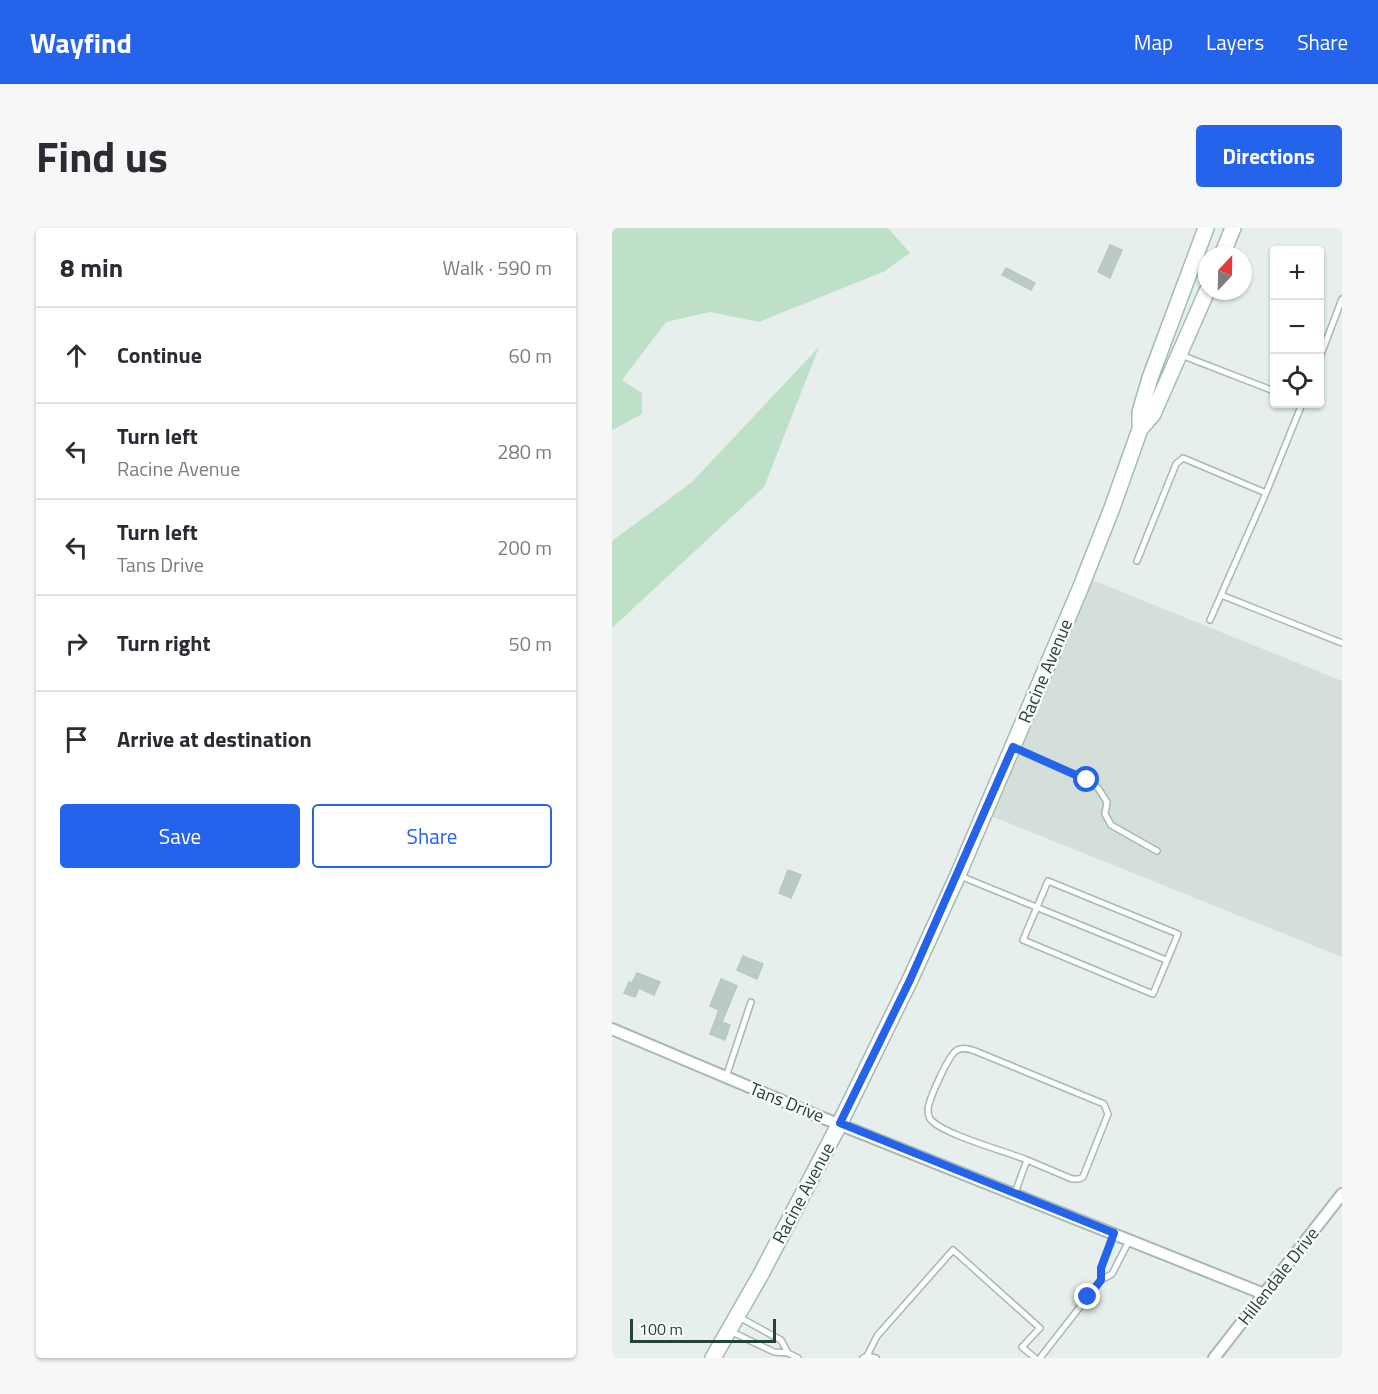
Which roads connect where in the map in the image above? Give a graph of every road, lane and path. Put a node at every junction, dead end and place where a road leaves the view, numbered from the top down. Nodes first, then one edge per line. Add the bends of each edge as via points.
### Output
1 (1206, 228) edge
2 (1233, 228) edge
3 (1226, 246) edge
4 (1342, 299) edge
5 (1203, 300) edge
6 (1179, 354) junction
7 (1321, 354) edge
8 (1270, 389) edge
9 (1300, 408) edge
10 (1140, 429) junction
11 (1266, 493) junction
12 (1137, 561) dead end
13 (1221, 594) junction
14 (1210, 620) dead end
15 (1342, 643) edge
16 (1013, 747) junction
17 (1158, 851) dead end
18 (958, 875) junction
19 (1038, 907) junction
20 (1166, 960) junction
21 (752, 1002) dead end
22 (612, 1029) edge
23 (726, 1077) junction
24 (840, 1123) junction
25 (1028, 1160) junction
26 (1015, 1193) junction
27 (1342, 1194) edge
28 (1114, 1233) junction
29 (1130, 1239) junction
30 (1101, 1280) junction
31 (1264, 1294) junction
32 (737, 1316) junction
33 (728, 1331) junction
34 (788, 1353) junction
35 (865, 1357) edge
36 (713, 1358) edge
37 (798, 1358) edge
38 (876, 1358) edge
39 (1035, 1358) edge
40 (1040, 1358) edge
41 (1214, 1358) edge

1 - 10 main road via 1150,378 1140,412
2 - 3 main road
4 - 7 lane
5 - 6 main road
6 - 8 lane
6 - 10 main road via 1153,414
9 - 11 lane
10 - 16 main road, Racine Avenue via 1088,569
11 - 12 lane via 1183,458 1176,464
11 - 13 lane
13 - 14 lane
13 - 15 lane
16 - 17 lane via 1087,780 1107,802 1105,814 1111,825
16 - 18 main road, Racine Avenue
18 - 19 lane
18 - 24 main road, Racine Avenue
19 - 20 lane
19 - 20 lane via 1048,880 1178,933
19 - 20 lane via 1023,940 1153,994
21 - 23 lane
22 - 23 street, Tans Drive
23 - 24 street, Tans Drive
24 - 26 street, Tans Drive
24 - 32 main road, Racine Avenue
25 - 25 lane via 931,1121 928,1106 958,1049 975,1051 1104,1104 1108,1114 1083,1177 1072,1179
25 - 26 lane
26 - 28 street, Tans Drive
27 - 31 street, Hillendale Drive
28 - 29 street, Tans Drive
28 - 30 lane via 1101,1268
29 - 30 lane via 1112,1274
29 - 31 street, Tans Drive
30 - 40 lane
31 - 41 street, Hillendale Drive
32 - 33 main road, Racine Avenue
32 - 34 lane via 781,1340
33 - 34 lane via 774,1352
33 - 36 main road, Racine Avenue
34 - 37 lane
35 - 38 lane
35 - 39 lane via 877,1336 953,1250 1040,1328 1022,1347

